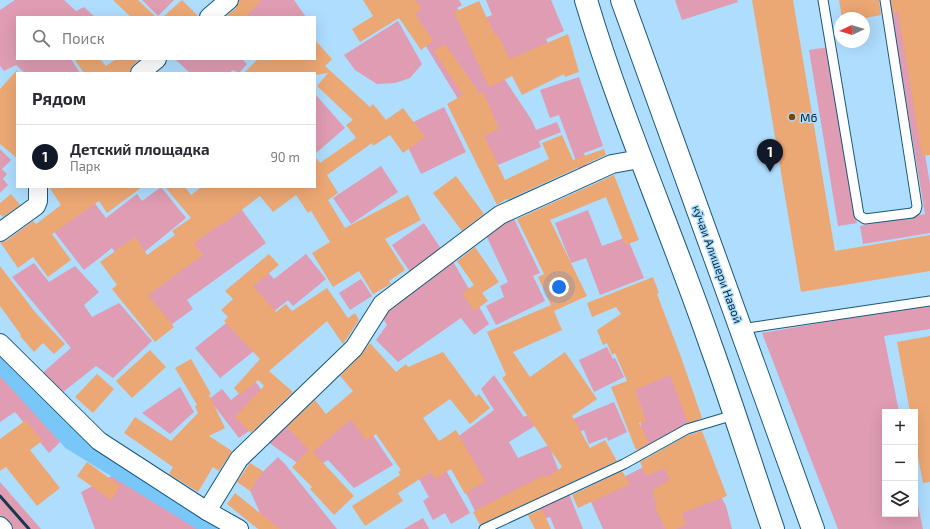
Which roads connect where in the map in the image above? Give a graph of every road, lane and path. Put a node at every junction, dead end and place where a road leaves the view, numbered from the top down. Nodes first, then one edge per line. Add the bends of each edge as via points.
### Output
1 (229, 0) edge
2 (586, 0) edge
3 (622, 0) edge
4 (823, 0) edge
5 (885, 0) edge
6 (210, 16) edge
7 (156, 60) edge
8 (141, 72) edge
9 (640, 160) junction
10 (38, 188) edge
11 (0, 232) edge
12 (930, 301) edge
13 (741, 329) junction
14 (0, 343) edge
15 (734, 415) junction
16 (207, 511) junction
17 (0, 526) edge
18 (3, 529) edge
19 (239, 529) edge
20 (484, 529) edge
21 (773, 529) edge
22 (813, 529) edge

1 - 6 street
2 - 9 street
3 - 13 street, кӯчаи Алишери Навоӣ
4 - 5 lane via 859,215 865,219 912,213 917,206
7 - 8 street
9 - 15 street via 711,346
9 - 16 street via 612,164 500,215 382,304 354,348 239,459
10 - 11 street via 36,206
12 - 13 lane
13 - 22 street, кӯчаи Алишери Навоӣ
14 - 16 street via 99,441
15 - 20 lane via 687,429 624,464
15 - 21 street
16 - 19 street
17 - 18 street

